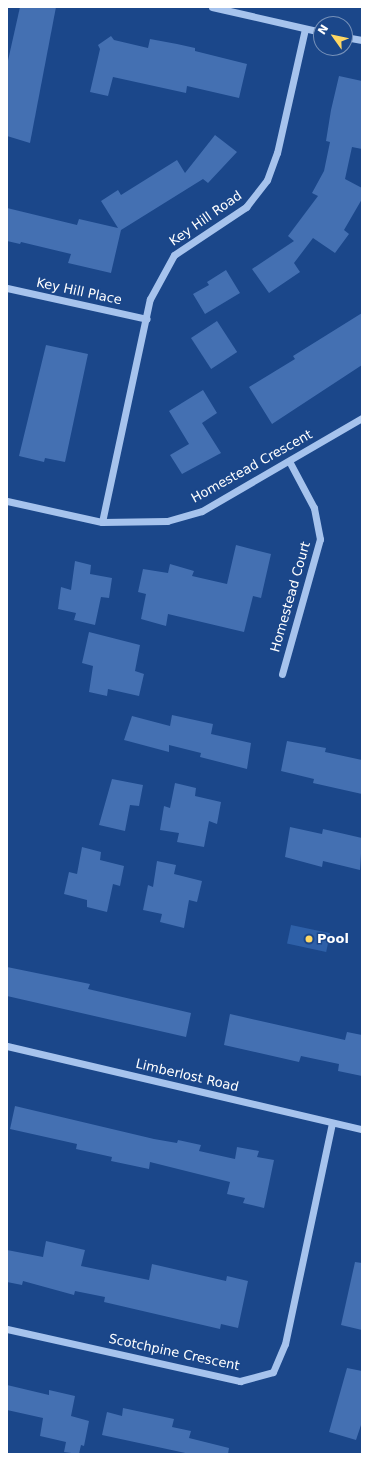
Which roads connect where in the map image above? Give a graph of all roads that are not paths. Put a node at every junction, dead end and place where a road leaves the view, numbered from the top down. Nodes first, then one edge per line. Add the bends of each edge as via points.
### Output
1 (212, 7) edge
2 (305, 29) junction
3 (313, 30) edge
4 (7, 288) edge
5 (147, 319) junction
6 (362, 418) edge
7 (289, 461) junction
8 (7, 501) edge
9 (102, 522) junction
10 (282, 674) dead end
11 (7, 1046) edge
12 (332, 1123) junction
13 (362, 1129) edge
14 (7, 1329) edge

1 - 2 street
2 - 3 street
2 - 5 street, Key Hill Road via 277,153 267,180 246,207 174,254 150,299
4 - 5 street, Key Hill Place
5 - 9 street, Key Hill Road
6 - 7 street, Homestead Crescent
7 - 9 street, Homestead Crescent via 202,511 167,521
7 - 10 street, Homestead Court via 314,508 320,539
8 - 9 street, Homestead Crescent
11 - 12 street, Limberlost Road
12 - 13 street, Limberlost Road
12 - 14 street, Scotchpine Crescent via 285,1344 272,1372 240,1381

